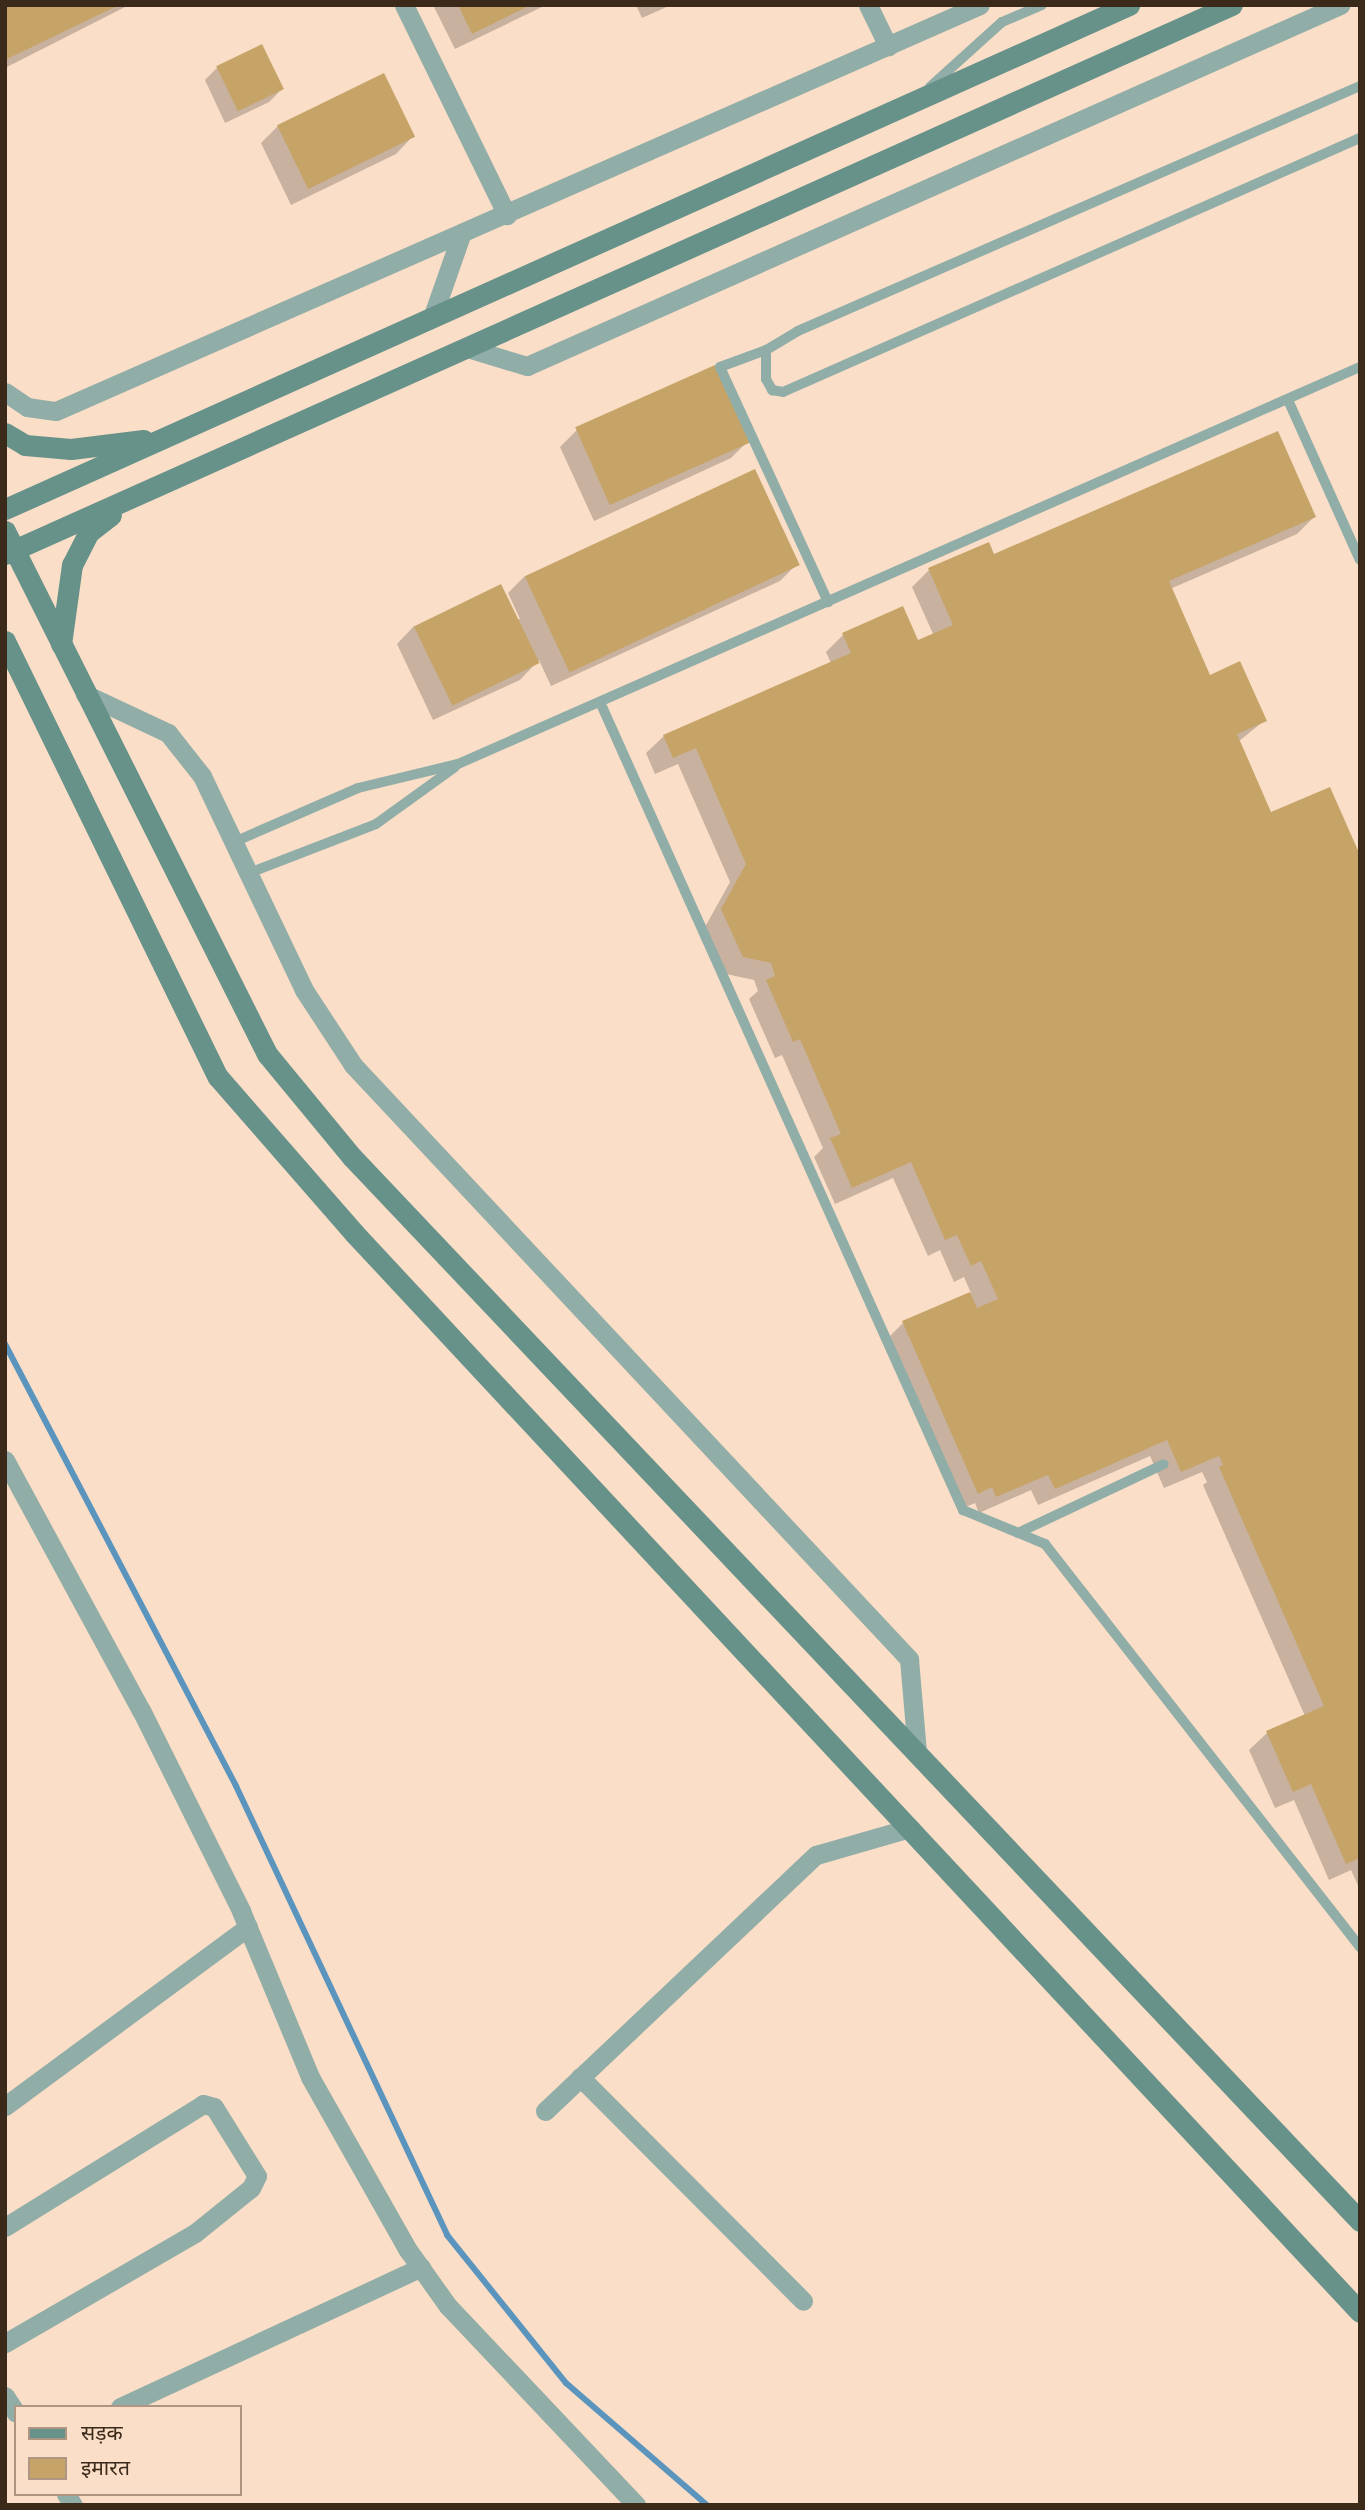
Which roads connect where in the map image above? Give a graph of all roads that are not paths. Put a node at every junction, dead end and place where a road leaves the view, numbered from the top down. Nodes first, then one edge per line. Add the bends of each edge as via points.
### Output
1 (404, 5) edge
2 (868, 5) edge
3 (981, 5) edge
4 (1042, 5) edge
5 (1129, 5) edge
6 (1232, 5) edge
7 (1340, 5) edge
8 (888, 46) junction
9 (1360, 86) edge
10 (914, 102) junction
11 (1360, 138) edge
12 (507, 215) junction
13 (461, 235) junction
14 (432, 318) junction
15 (467, 348) junction
16 (766, 350) junction
17 (1360, 367) edge
18 (5, 392) edge
19 (1288, 400) junction
20 (5, 433) edge
21 (166, 437) junction
22 (132, 498) junction
23 (5, 509) edge
24 (5, 531) edge
25 (10, 552) edge
26 (1360, 560) edge
27 (828, 602) junction
28 (5, 641) edge
29 (61, 644) junction
30 (85, 694) junction
31 (600, 702) junction
32 (458, 764) junction
33 (234, 842) junction
34 (249, 873) junction
35 (5, 1460) edge
36 (1164, 1464) dead end
37 (1018, 1533) junction
38 (917, 1752) junction
39 (910, 1828) junction
40 (247, 1927) junction
41 (1360, 1947) edge
42 (580, 2077) junction
43 (5, 2106) edge
44 (545, 2111) dead end
45 (1360, 2221) edge
46 (5, 2227) edge
47 (421, 2267) junction
48 (803, 2301) dead end
49 (1360, 2312) edge
50 (5, 2343) edge
51 (124, 2405) edge
52 (636, 2505) edge

1 - 12 street
2 - 8 street
3 - 8 street
4 - 10 lane via 1002,22
5 - 10 main road
6 - 15 main road
7 - 15 street via 527,366
8 - 12 street
9 - 16 lane via 798,331
10 - 14 main road
11 - 16 lane via 783,392 772,390 766,379
12 - 13 street
13 - 14 street
13 - 18 street via 56,411 27,407
14 - 21 main road
15 - 22 main road
16 - 27 lane via 720,367
17 - 19 lane
19 - 26 lane
19 - 27 lane
20 - 21 main road via 25,445 71,449
21 - 23 main road
22 - 25 main road
22 - 29 main road via 89,534 72,565
24 - 25 main road
25 - 29 main road
27 - 31 lane
28 - 39 main road via 218,1077 354,1233
29 - 30 main road
30 - 33 street via 168,733 202,776
30 - 38 main road via 267,1054 352,1157
31 - 32 lane
31 - 37 lane via 963,1510
32 - 33 lane via 358,788
32 - 34 lane via 376,824
33 - 34 street
34 - 38 street via 304,989 353,1065 909,1659
35 - 40 street via 141,1710
36 - 37 lane
37 - 41 lane via 1045,1544
38 - 45 main road
39 - 42 street via 817,1855
39 - 49 main road
40 - 43 street
40 - 47 street via 310,2077
42 - 44 street
42 - 48 street
46 - 50 street via 203,2104 214,2107 257,2176 251,2188 195,2233
47 - 51 street
47 - 52 street via 448,2305

